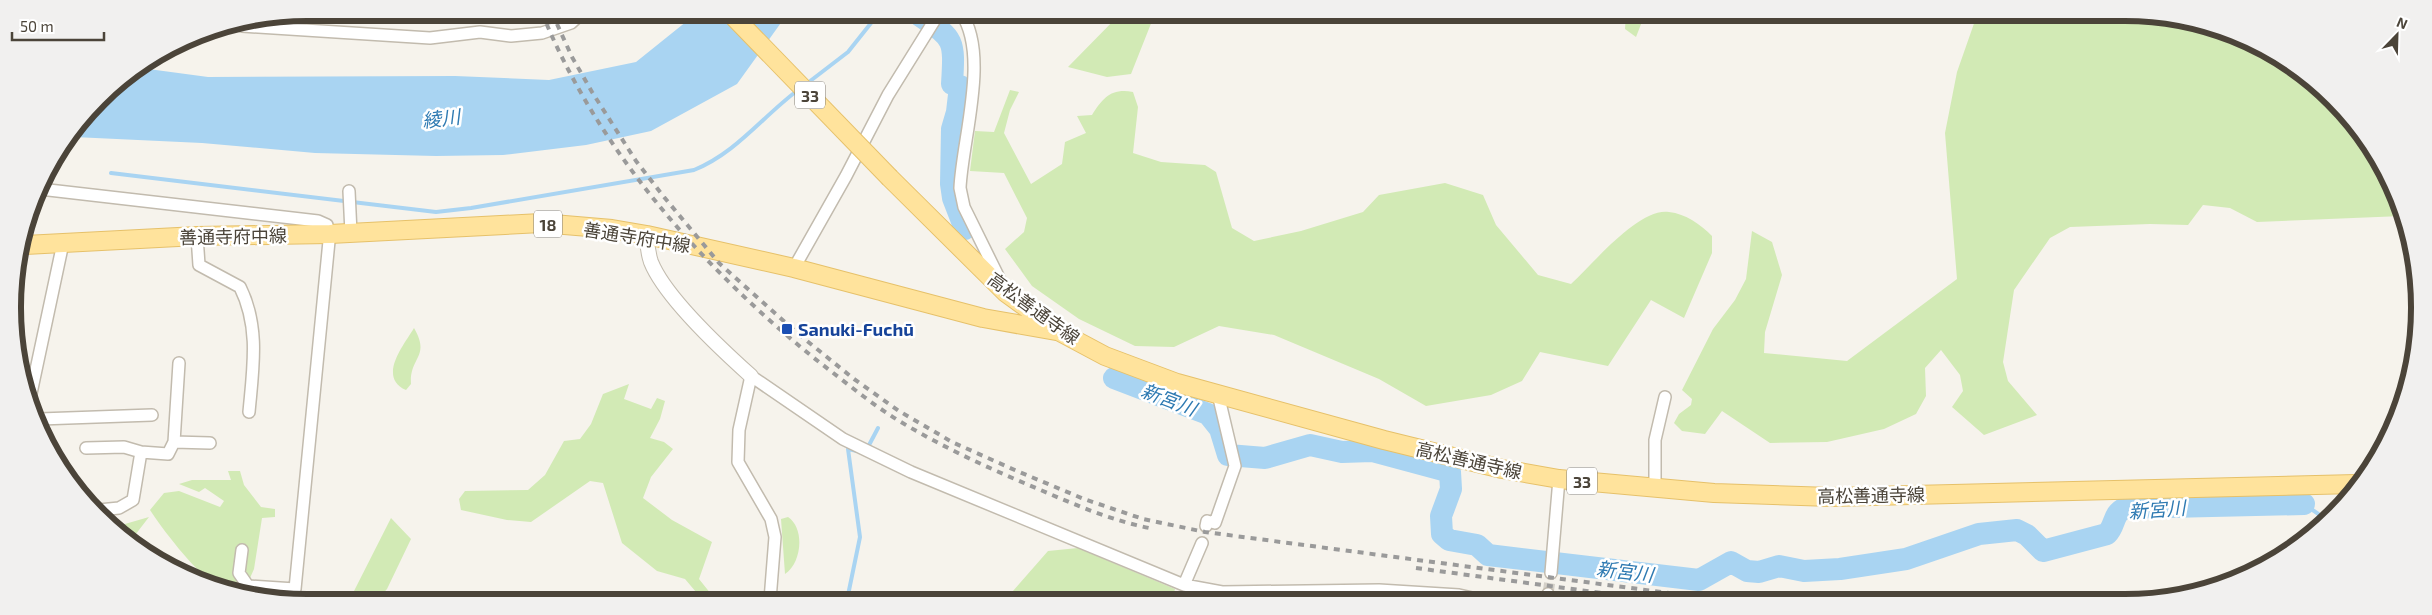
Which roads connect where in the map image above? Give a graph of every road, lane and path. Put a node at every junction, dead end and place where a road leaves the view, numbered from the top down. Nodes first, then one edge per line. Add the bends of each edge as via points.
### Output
1 (573, 21) edge
2 (738, 21) edge
3 (933, 21) edge
4 (964, 21) edge
5 (254, 27) edge
6 (47, 190) edge
7 (350, 200) dead end
8 (351, 232) junction
9 (330, 234) junction
10 (647, 235) junction
11 (197, 236) junction
12 (63, 243) junction
13 (28, 246) edge
14 (794, 268) junction
15 (1006, 293) junction
16 (993, 320) junction
17 (1060, 332) junction
18 (180, 363) dead end
19 (751, 376) junction
20 (32, 387) edge
21 (1218, 394) junction
22 (1665, 397) dead end
23 (249, 412) dead end
24 (152, 415) dead end
25 (44, 419) edge
26 (174, 442) junction
27 (210, 443) dead end
28 (86, 448) dead end
29 (141, 452) junction
30 (1559, 479) junction
31 (2350, 484) edge
32 (1654, 487) junction
33 (104, 509) edge
34 (1206, 526) dead end
35 (1202, 543) dead end
36 (242, 550) dead end
37 (1551, 565) tunnel mouth
38 (1184, 585) junction
39 (296, 590) junction
40 (293, 593) edge
41 (770, 594) edge
42 (1443, 594) edge

1 - 5 street via 542,33 511,36 480,32 430,38
2 - 15 main road, 高松善通寺線 / 33, bridge
3 - 14 street via 888,95
4 - 15 street via 970,34 975,71 960,188 964,207
6 - 9 street via 318,221 327,225
7 - 8 street
8 - 9 main road, 善通寺府中線 / 18
8 - 10 main road, 善通寺府中線 / 18 via 541,223
9 - 11 main road, 善通寺府中線 / 18
9 - 39 street
10 - 14 main road, 善通寺府中線 / 18
10 - 19 street via 652,263 667,288 706,333
11 - 12 main road, 善通寺府中線 / 18
11 - 23 street via 199,265 240,287 246,302 254,334
12 - 13 main road, 善通寺府中線 / 18
12 - 20 street
14 - 16 main road, 善通寺府中線 / 18
15 - 16 main road via 1003,314
15 - 17 main road, 高松善通寺線 / 33
16 - 17 main road, 善通寺府中線 / 18
17 - 21 main road, 高松善通寺線 / 33 via 1105,356 1160,378
18 - 26 street
19 - 38 street via 843,439 978,500
19 - 41 street via 739,430 738,462 771,519 775,537
21 - 30 main road, 高松善通寺線 / 33 via 1484,465
21 - 34 street via 1235,466 1215,523 1207,521
22 - 32 street via 1655,440
24 - 25 street
26 - 27 street
26 - 29 street via 168,454
28 - 29 street via 124,447
29 - 33 street via 133,500 119,508
30 - 32 main road, 高松善通寺線 / 33
30 - 37 street
31 - 32 main road, 高松善通寺線 / 33 via 1831,497 1714,493
35 - 38 street
36 - 39 street via 239,572 248,586
38 - 42 street via 1222,592 1379,590
39 - 40 street

